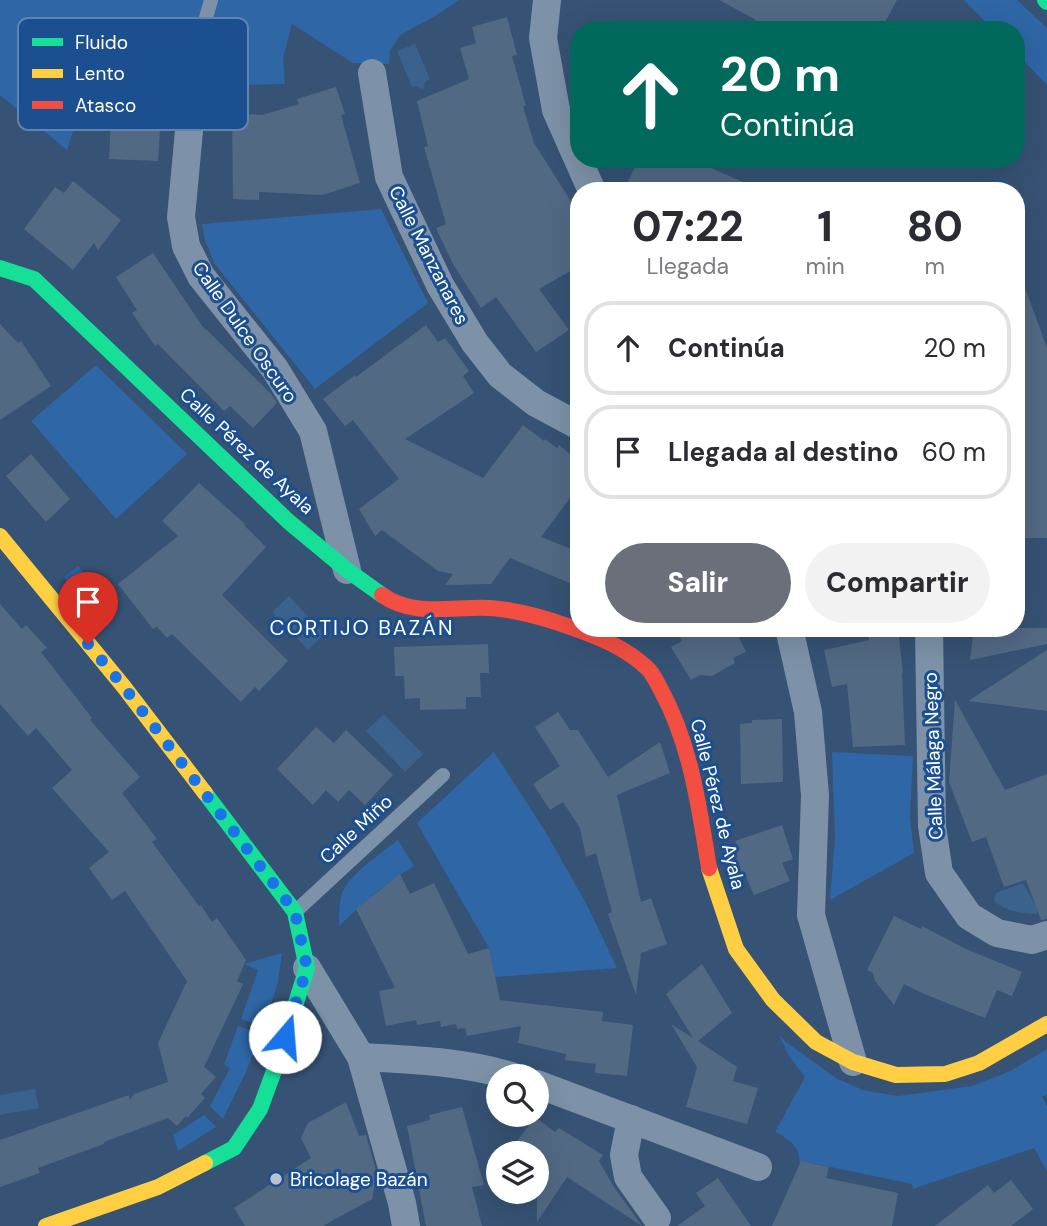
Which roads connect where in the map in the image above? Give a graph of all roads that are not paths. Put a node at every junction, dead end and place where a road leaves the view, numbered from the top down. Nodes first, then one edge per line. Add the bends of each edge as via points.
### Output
1 (211, 0) edge
2 (547, 0) edge
3 (205, 18) edge
4 (372, 73) dead end
5 (189, 130) edge
6 (570, 142) edge
7 (0, 268) edge
8 (570, 421) edge
9 (0, 536) edge
10 (347, 570) junction
11 (570, 626) edge
12 (596, 637) edge
13 (791, 637) edge
14 (929, 637) edge
15 (443, 775) dead end
16 (295, 912) junction
17 (1047, 934) edge
18 (307, 968) junction
19 (1047, 1024) edge
20 (361, 1057) junction
21 (853, 1062) junction
22 (486, 1069) edge
23 (549, 1088) edge
24 (631, 1119) junction
25 (758, 1167) dead end
26 (657, 1218) dead end
27 (46, 1226) edge
28 (406, 1226) edge

1 - 3 lane
2 - 6 street via 543,38 556,110
4 - 8 street, Calle Manzanares via 389,177 440,285 500,374 536,403
5 - 10 street, Calle Dulce Oscuro via 181,217 186,246 201,276 275,369 313,431
7 - 10 street, Calle Pérez de Ayala via 33,279 289,522
9 - 16 street via 124,687
10 - 11 street, Calle Pérez de Ayala via 386,598 409,607 490,608 541,615
12 - 21 street, Calle Pérez de Ayala via 649,669 673,712 695,781 710,874 736,949 773,1000 816,1042
13 - 21 street via 808,712 815,794 811,915
14 - 17 street, Calle Málaga Negro via 932,827 939,873 969,916 997,933 1032,940
15 - 16 lane, Calle Miño
16 - 18 street
18 - 20 street
18 - 27 street via 260,1109 234,1148 158,1187
19 - 21 street, Calle Pérez de Ayala via 979,1063 945,1074 896,1075
20 - 22 street
20 - 28 street
23 - 24 street
24 - 25 street
24 - 26 street via 624,1155 628,1177

